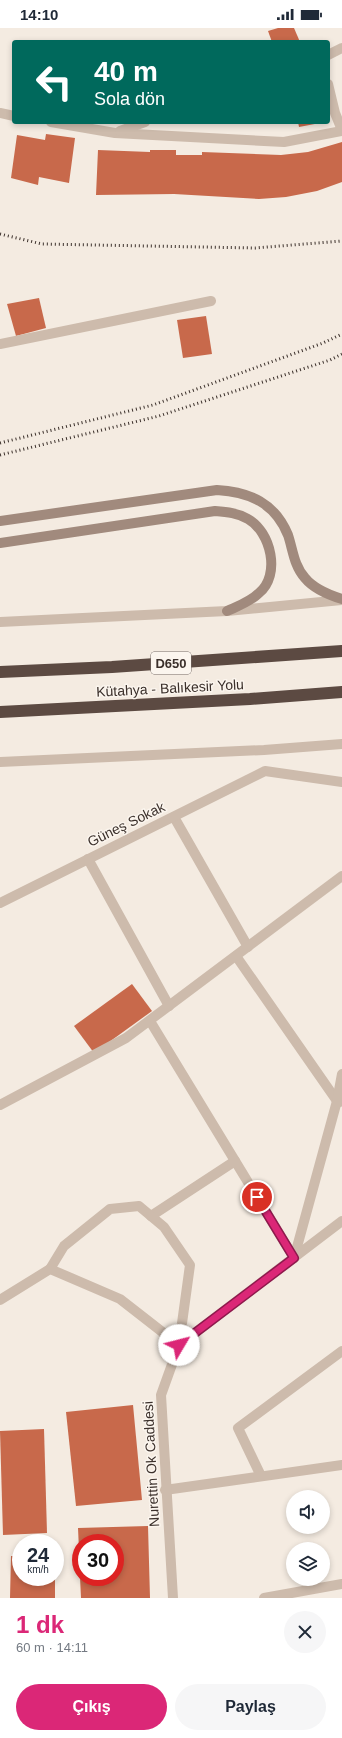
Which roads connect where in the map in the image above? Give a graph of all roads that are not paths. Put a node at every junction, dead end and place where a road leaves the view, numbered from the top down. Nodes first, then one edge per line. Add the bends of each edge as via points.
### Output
1 (330, 93) edge
2 (0, 114) edge
3 (12, 116) edge
4 (63, 124) edge
5 (140, 124) edge
6 (342, 131) edge
7 (115, 133) junction
8 (211, 301) dead end
9 (0, 344) edge
10 (0, 521) edge
11 (0, 544) edge
12 (342, 599) edge
13 (227, 611) junction
14 (0, 622) edge
15 (342, 651) edge
16 (0, 672) edge
17 (342, 692) edge
18 (0, 712) edge
19 (342, 744) edge
20 (0, 762) edge
21 (342, 782) edge
22 (174, 817) junction
23 (88, 858) junction
24 (342, 876) edge
25 (0, 904) edge
26 (248, 947) junction
27 (236, 956) junction
28 (169, 1006) junction
29 (150, 1020) junction
30 (342, 1074) edge
31 (340, 1102) edge
32 (0, 1105) edge
33 (235, 1161) junction
34 (151, 1216) junction
35 (342, 1221) edge
36 (294, 1258) junction
37 (50, 1269) junction
38 (0, 1300) edge
39 (179, 1345) junction
40 (342, 1351) edge
41 (342, 1465) edge
42 (261, 1476) junction
43 (166, 1490) junction
44 (342, 1584) edge
45 (173, 1598) edge
46 (264, 1598) edge

1 - 6 street
2 - 3 street
4 - 7 street
5 - 7 street
6 - 7 street via 284,142
8 - 9 street
10 - 12 main road via 218,490 237,491 253,497 268,507 279,519 288,535 296,565 305,578 321,591
11 - 13 main road via 215,511 232,513 247,518 261,529 269,543 271,563 268,581 260,593
12 - 13 street
13 - 14 street
15 - 16 highway, Kütahya - Balıkesir Yolu / D650
17 - 18 highway, Kütahya - Balıkesir Yolu
19 - 20 street
21 - 22 street, Güneş Sokak via 265,771
22 - 23 street, Güneş Sokak
22 - 26 street
23 - 25 street, Güneş Sokak
23 - 28 street
24 - 26 street
26 - 27 street
27 - 28 street
27 - 31 street
28 - 29 street
29 - 32 street via 126,1038
29 - 33 street
30 - 31 street
31 - 36 street
33 - 34 street
33 - 36 street
34 - 37 street, Nurettin Ok Caddesi via 139,1206 110,1208 64,1246
34 - 39 street, Nurettin Ok Caddesi via 164,1227 190,1265
35 - 36 street
36 - 39 street
37 - 38 street
37 - 39 street via 120,1299
39 - 43 street, Nurettin Ok Caddesi via 161,1396
40 - 42 street via 238,1428
41 - 42 street
42 - 43 street
43 - 45 street, Nurettin Ok Caddesi
44 - 46 street

